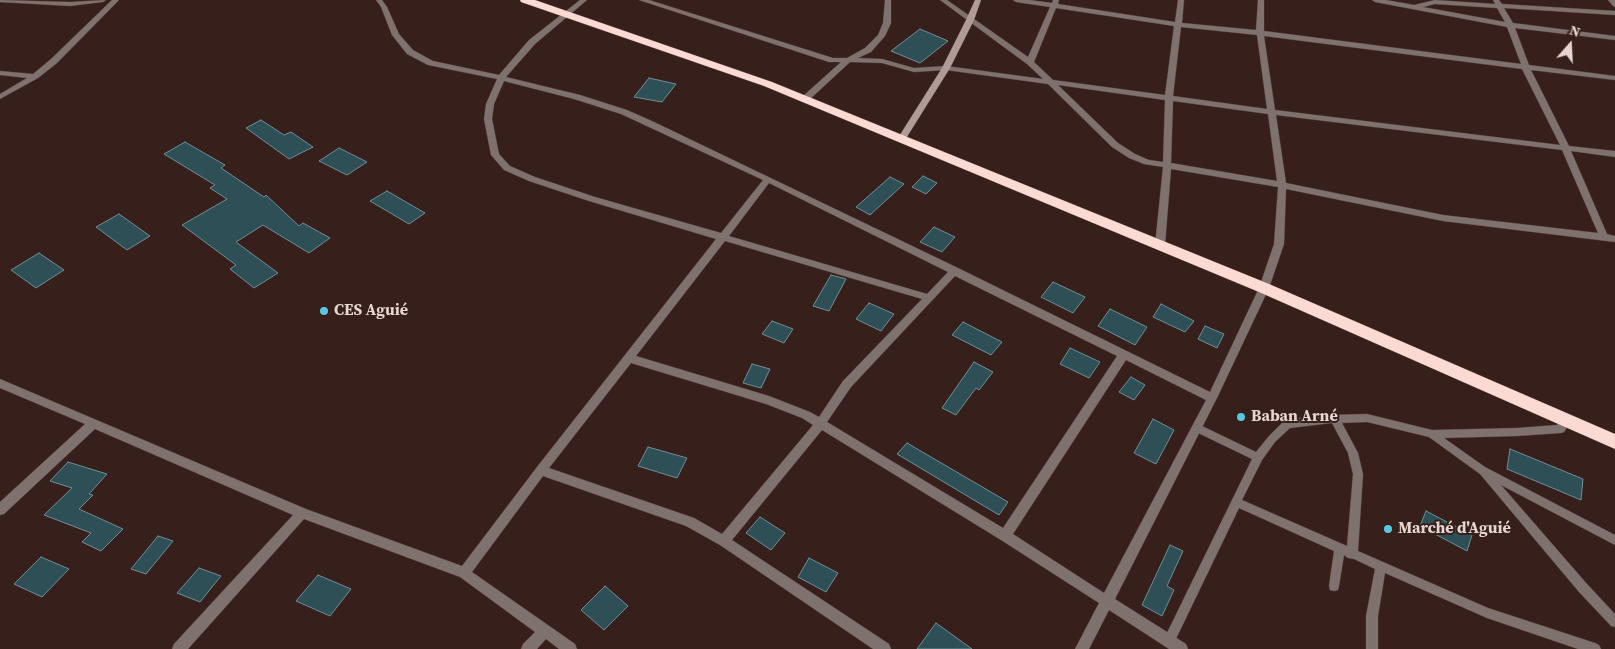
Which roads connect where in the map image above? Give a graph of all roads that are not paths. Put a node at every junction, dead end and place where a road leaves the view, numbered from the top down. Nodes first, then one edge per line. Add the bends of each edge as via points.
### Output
1 (0, 0) edge
2 (103, 0) edge
3 (116, 0) edge
4 (379, 0) edge
5 (525, 0) edge
6 (584, 0) edge
7 (642, 0) edge
8 (888, 0) edge
9 (943, 0) edge
10 (978, 0) edge
11 (1016, 0) edge
12 (1181, 0) edge
13 (1261, 0) edge
14 (1375, 0) edge
15 (1611, 0) edge
16 (1498, 2) edge
17 (1056, 3) edge
18 (1615, 5) edge
19 (1413, 7) junction
20 (1615, 13) edge
21 (567, 14) junction
22 (970, 20) junction
23 (1179, 25) junction
24 (1510, 25) junction
25 (1260, 33) junction
26 (1615, 38) edge
27 (848, 60) junction
28 (1030, 62) junction
29 (946, 68) junction
30 (1526, 68) junction
31 (0, 73) edge
32 (35, 76) junction
33 (501, 78) junction
34 (1615, 78) edge
35 (1053, 83) junction
36 (0, 97) edge
37 (1169, 98) junction
38 (805, 99) junction
39 (1272, 112) junction
40 (902, 138) junction
41 (1566, 149) junction
42 (1615, 154) edge
43 (1167, 165) junction
44 (768, 178) junction
45 (1282, 185) junction
46 (1604, 236) junction
47 (722, 237) junction
48 (1615, 239) edge
49 (1160, 245) junction
50 (955, 270) junction
51 (1264, 288) junction
52 (930, 298) junction
53 (1124, 354) junction
54 (628, 358) junction
55 (0, 383) edge
56 (1212, 398) junction
57 (1335, 419) junction
58 (1563, 419) junction
59 (93, 424) junction
60 (821, 424) junction
61 (1197, 428) junction
62 (1432, 434) junction
63 (1615, 442) edge
64 (1258, 457) junction
65 (541, 470) junction
66 (1481, 470) junction
67 (1236, 502) junction
68 (0, 510) edge
69 (302, 513) junction
70 (1005, 536) junction
71 (1615, 540) edge
72 (724, 541) junction
73 (1340, 549) junction
74 (1352, 555) junction
75 (1381, 567) junction
76 (464, 573) junction
77 (1334, 586) dead end
78 (1108, 602) junction
79 (1615, 622) edge
80 (545, 631) junction
81 (1169, 641) junction
82 (179, 649) edge
83 (528, 649) edge
84 (570, 649) edge
85 (884, 649) edge
86 (1082, 649) edge
87 (1181, 649) edge
88 (1372, 649) edge
89 (1595, 649) edge

1 - 2 street via 70,4
3 - 32 street
4 - 33 street via 396,36 410,52 431,63
5 - 21 highway
6 - 21 street
7 - 27 street via 832,60
8 - 27 street via 881,36 868,50
9 - 22 street
10 - 22 street
11 - 17 street
12 - 23 street
13 - 25 street
14 - 19 street
15 - 18 street
16 - 19 street via 1435,2
16 - 20 street
16 - 24 street
17 - 23 street
17 - 28 street
19 - 24 street
21 - 33 street via 532,42
21 - 38 highway
22 - 28 street
22 - 29 street
23 - 25 street
23 - 37 street
24 - 26 street
24 - 30 street
25 - 30 street
25 - 39 street
27 - 29 street via 882,62 914,70
27 - 38 street
28 - 35 street
29 - 35 street
29 - 40 street
30 - 34 street
30 - 41 street
31 - 32 street
32 - 36 street
33 - 44 street via 624,112
33 - 47 street via 490,104 488,120 495,155 508,168 592,199
35 - 37 street
35 - 43 street via 1115,145 1147,162
37 - 39 street
37 - 43 street
38 - 40 highway
39 - 41 street
39 - 45 street
40 - 49 highway
41 - 42 street
41 - 46 street
43 - 45 street
43 - 49 street
44 - 47 street
44 - 50 street
45 - 46 street via 1443,218
45 - 51 street via 1279,244
46 - 48 street
47 - 52 street
47 - 54 street
49 - 51 highway
50 - 52 street
50 - 53 street
51 - 56 street
51 - 58 highway
52 - 60 street via 846,384
53 - 56 street
53 - 70 street
54 - 60 street via 769,400
54 - 65 street
55 - 59 street
56 - 61 street
57 - 62 lane via 1367,418
57 - 64 lane via 1287,424
57 - 74 lane via 1353,452 1358,474
58 - 62 lane via 1561,429
58 - 63 highway
59 - 68 street
59 - 69 street
60 - 70 street
60 - 72 street
61 - 64 lane
61 - 78 street
62 - 66 lane
64 - 67 lane
65 - 72 street via 690,522
65 - 76 street
66 - 71 lane
66 - 79 lane
67 - 73 lane
67 - 81 lane
69 - 76 street
69 - 82 street
70 - 78 street
72 - 85 street
73 - 74 lane
73 - 77 lane
74 - 75 lane
75 - 88 lane via 1372,616
75 - 89 lane via 1487,613
76 - 80 street
78 - 81 street
78 - 86 street
80 - 83 street
80 - 84 street
81 - 87 street

